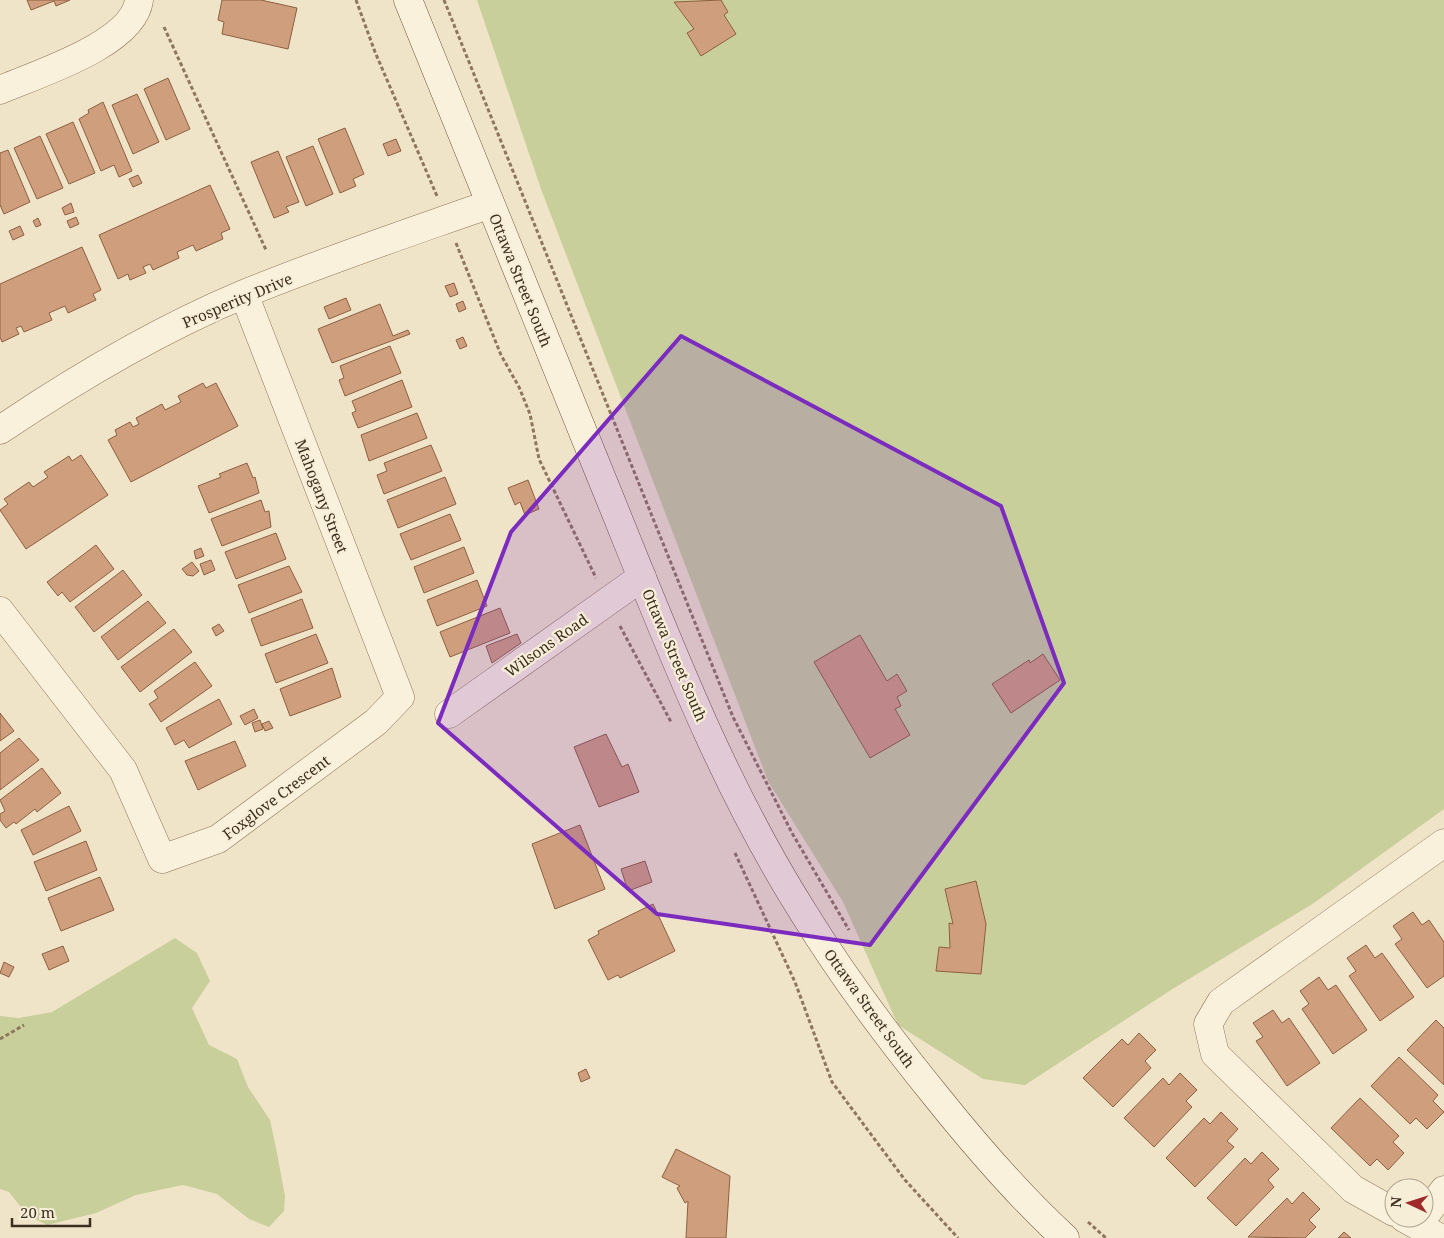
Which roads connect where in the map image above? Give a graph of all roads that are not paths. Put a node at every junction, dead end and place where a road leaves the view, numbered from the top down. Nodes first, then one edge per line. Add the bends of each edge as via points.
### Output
1 (139, 0) edge
2 (408, 0) edge
3 (0, 90) edge
4 (490, 204) junction
5 (244, 294) junction
6 (0, 430) edge
7 (642, 577) junction
8 (0, 611) edge
9 (400, 697) joint
10 (449, 714) dead end
11 (1444, 843) edge
12 (1444, 1190) edge
13 (1434, 1205) edge
14 (1384, 1207) edge
15 (1065, 1238) edge

1 - 3 street via 126,28 104,45
2 - 4 street, Ottawa Street South
4 - 5 street, Prosperity Drive
4 - 7 street, Ottawa Street South
5 - 6 street, Prosperity Drive via 155,336 69,384
5 - 9 street, Mahogany Street
7 - 10 street, Wilsons Road
7 - 15 street, Ottawa Street South via 714,748 802,911 862,1002 903,1055 970,1138 1040,1216
8 - 9 street, Foxglove Crescent via 122,770 162,859 218,839 376,722
11 - 14 street via 1221,1002 1208,1024 1215,1054 1352,1189
12 - 13 street

